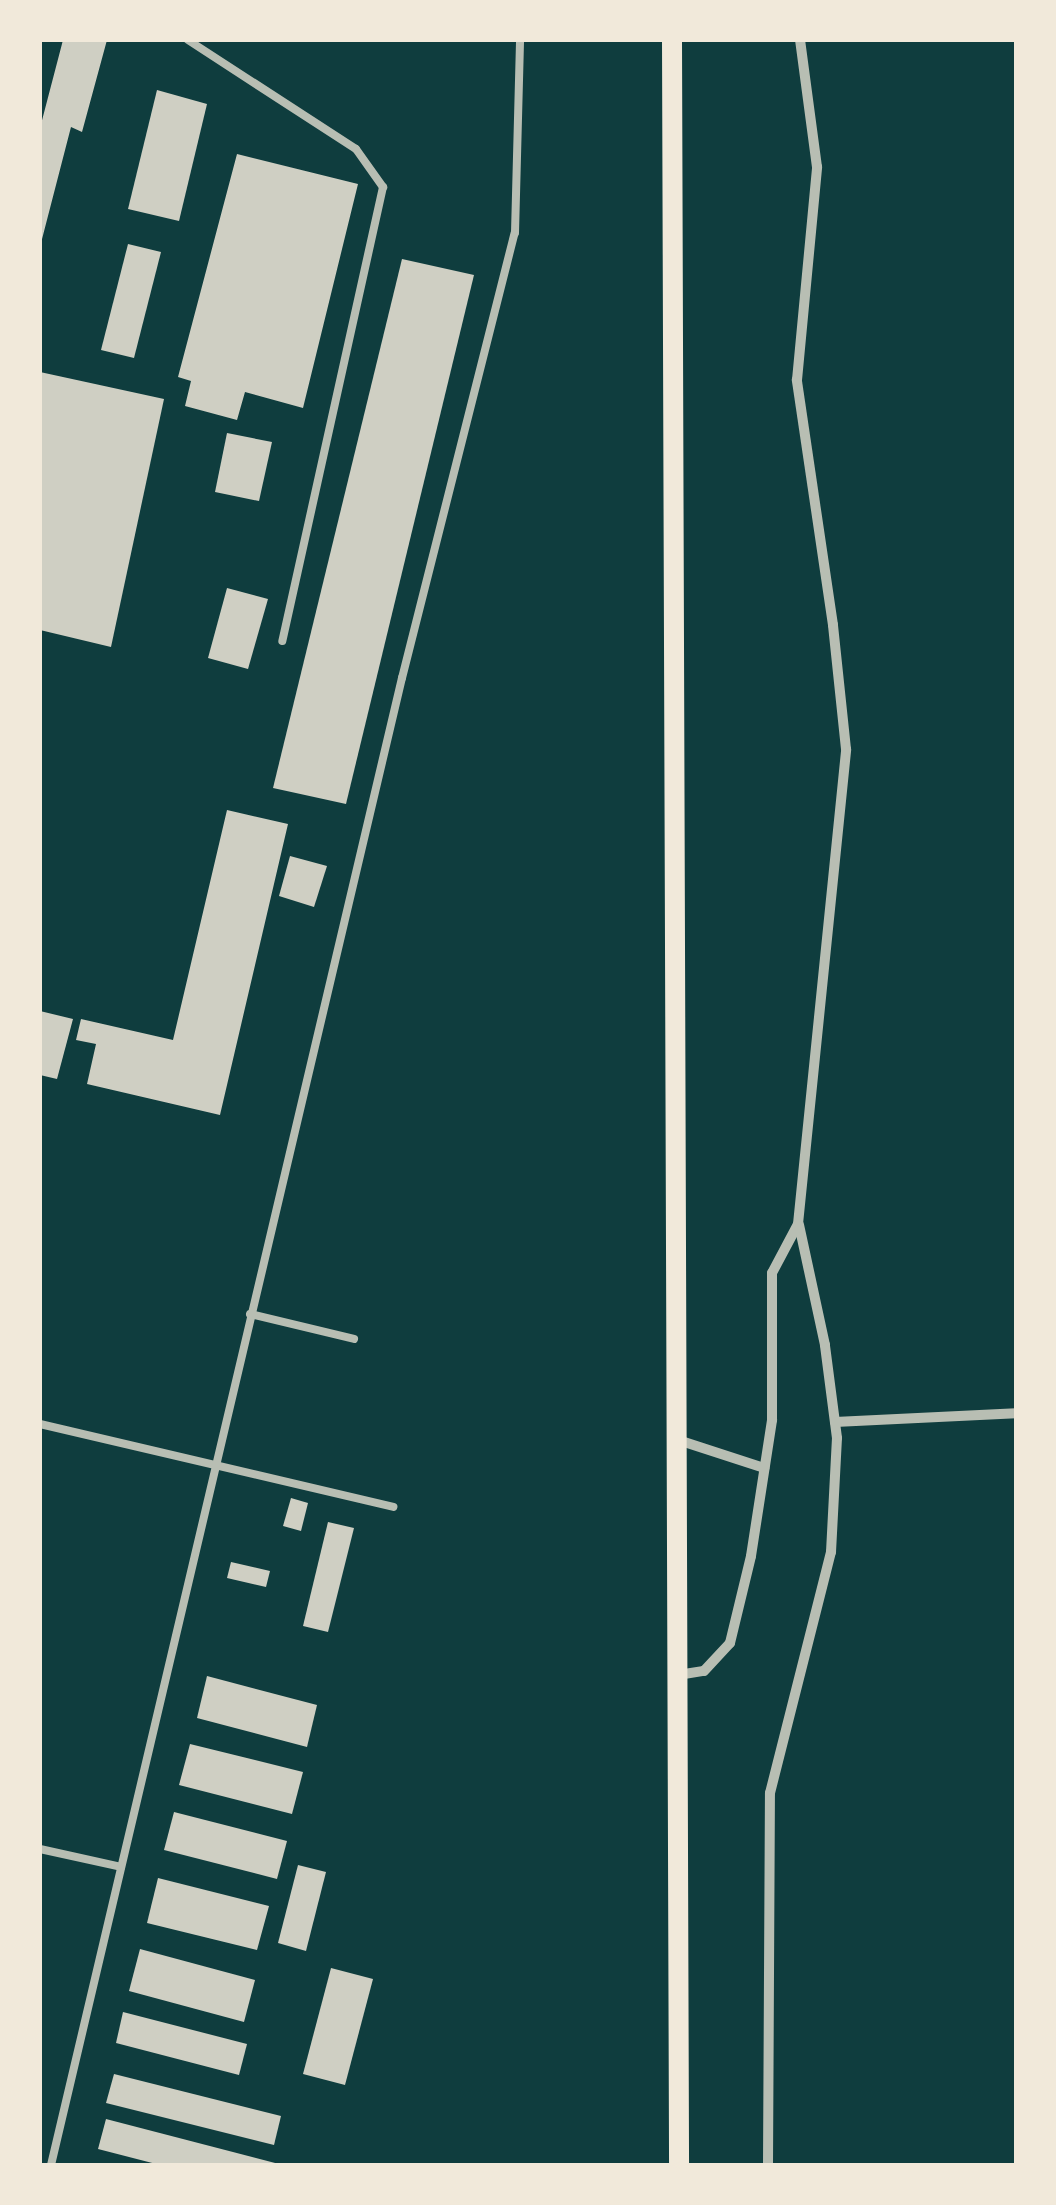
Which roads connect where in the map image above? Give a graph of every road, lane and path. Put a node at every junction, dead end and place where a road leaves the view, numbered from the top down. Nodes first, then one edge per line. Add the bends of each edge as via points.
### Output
1 (188, 40) edge
2 (520, 40) edge
3 (672, 40) edge
4 (800, 40) edge
5 (282, 642) dead end
6 (798, 1224) junction
7 (250, 1314) junction
8 (354, 1339) dead end
9 (1016, 1414) edge
10 (835, 1422) junction
11 (40, 1424) edge
12 (674, 1439) junction
13 (214, 1467) junction
14 (764, 1468) junction
15 (393, 1507) dead end
16 (678, 1675) junction
17 (40, 1848) edge
18 (120, 1867) junction
19 (51, 2165) edge
20 (679, 2165) edge
21 (768, 2165) edge

1 - 5 lane via 356,149 383,187
2 - 7 lane via 515,234
3 - 12 main road
4 - 6 street via 817,167 796,380 846,749
6 - 10 street
6 - 14 street via 772,1273 772,1420
7 - 8 lane
7 - 13 lane
9 - 10 street
10 - 21 street via 831,1552 770,1793
11 - 13 lane
12 - 14 street
12 - 16 main road
13 - 15 lane
13 - 18 lane
14 - 16 street via 730,1643 704,1671
16 - 20 main road
17 - 18 lane
18 - 19 lane

